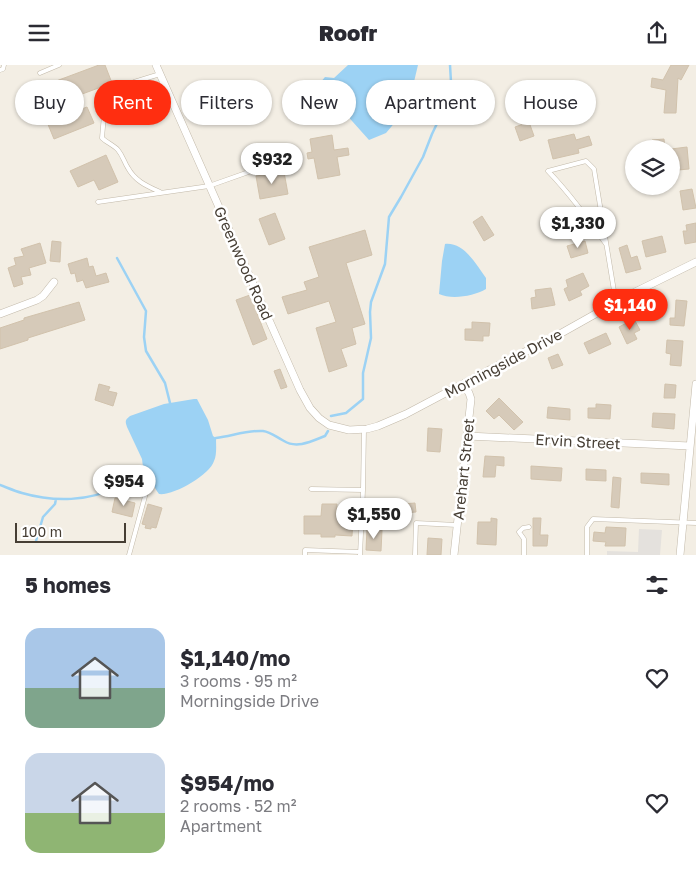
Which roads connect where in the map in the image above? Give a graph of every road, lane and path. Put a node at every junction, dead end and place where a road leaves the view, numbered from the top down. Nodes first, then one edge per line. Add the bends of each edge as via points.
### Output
1 (4, 65) edge
2 (59, 65) edge
3 (156, 65) edge
4 (0, 71) edge
5 (40, 73) dead end
6 (160, 74) junction
7 (297, 155) dead end
8 (210, 186) junction
9 (161, 193) junction
10 (98, 202) dead end
11 (606, 244) junction
12 (696, 262) edge
13 (54, 281) dead end
14 (616, 303) junction
15 (0, 314) edge
16 (696, 384) edge
17 (462, 385) junction
18 (362, 430) junction
19 (467, 436) junction
20 (690, 446) junction
21 (147, 489) dead end
22 (311, 489) dead end
23 (363, 490) junction
24 (683, 522) junction
25 (696, 523) edge
26 (457, 525) junction
27 (529, 527) dead end
28 (360, 554) edge
29 (129, 555) edge
30 (305, 555) edge
31 (415, 555) edge
32 (454, 555) edge
33 (524, 555) edge
34 (587, 555) edge
35 (680, 555) edge

1 - 4 lane
2 - 5 lane
3 - 6 street, Greenwood Road
6 - 8 street, Greenwood Road
6 - 9 lane via 134,81 119,92 104,115 102,138 116,147 128,170 141,183
7 - 8 lane
8 - 9 lane
8 - 18 street, Greenwood Road via 310,408 329,425
9 - 10 lane
11 - 11 lane via 594,169 586,161 548,171 581,208
11 - 14 lane
12 - 14 street, Morningside Drive
13 - 15 street via 37,300
14 - 17 street, Morningside Drive
16 - 20 street
17 - 18 street, Morningside Drive via 406,415
17 - 19 street, Arehart Street via 471,399
18 - 23 lane
19 - 20 street, Ervin Street
19 - 26 street, Arehart Street
20 - 24 street
21 - 29 lane
22 - 23 lane
23 - 28 lane
24 - 25 lane
24 - 34 lane via 593,519 587,527
24 - 35 street
26 - 31 lane via 416,523
26 - 32 street, Arehart Street
27 - 33 lane via 519,532 524,539
28 - 30 lane via 305,550

